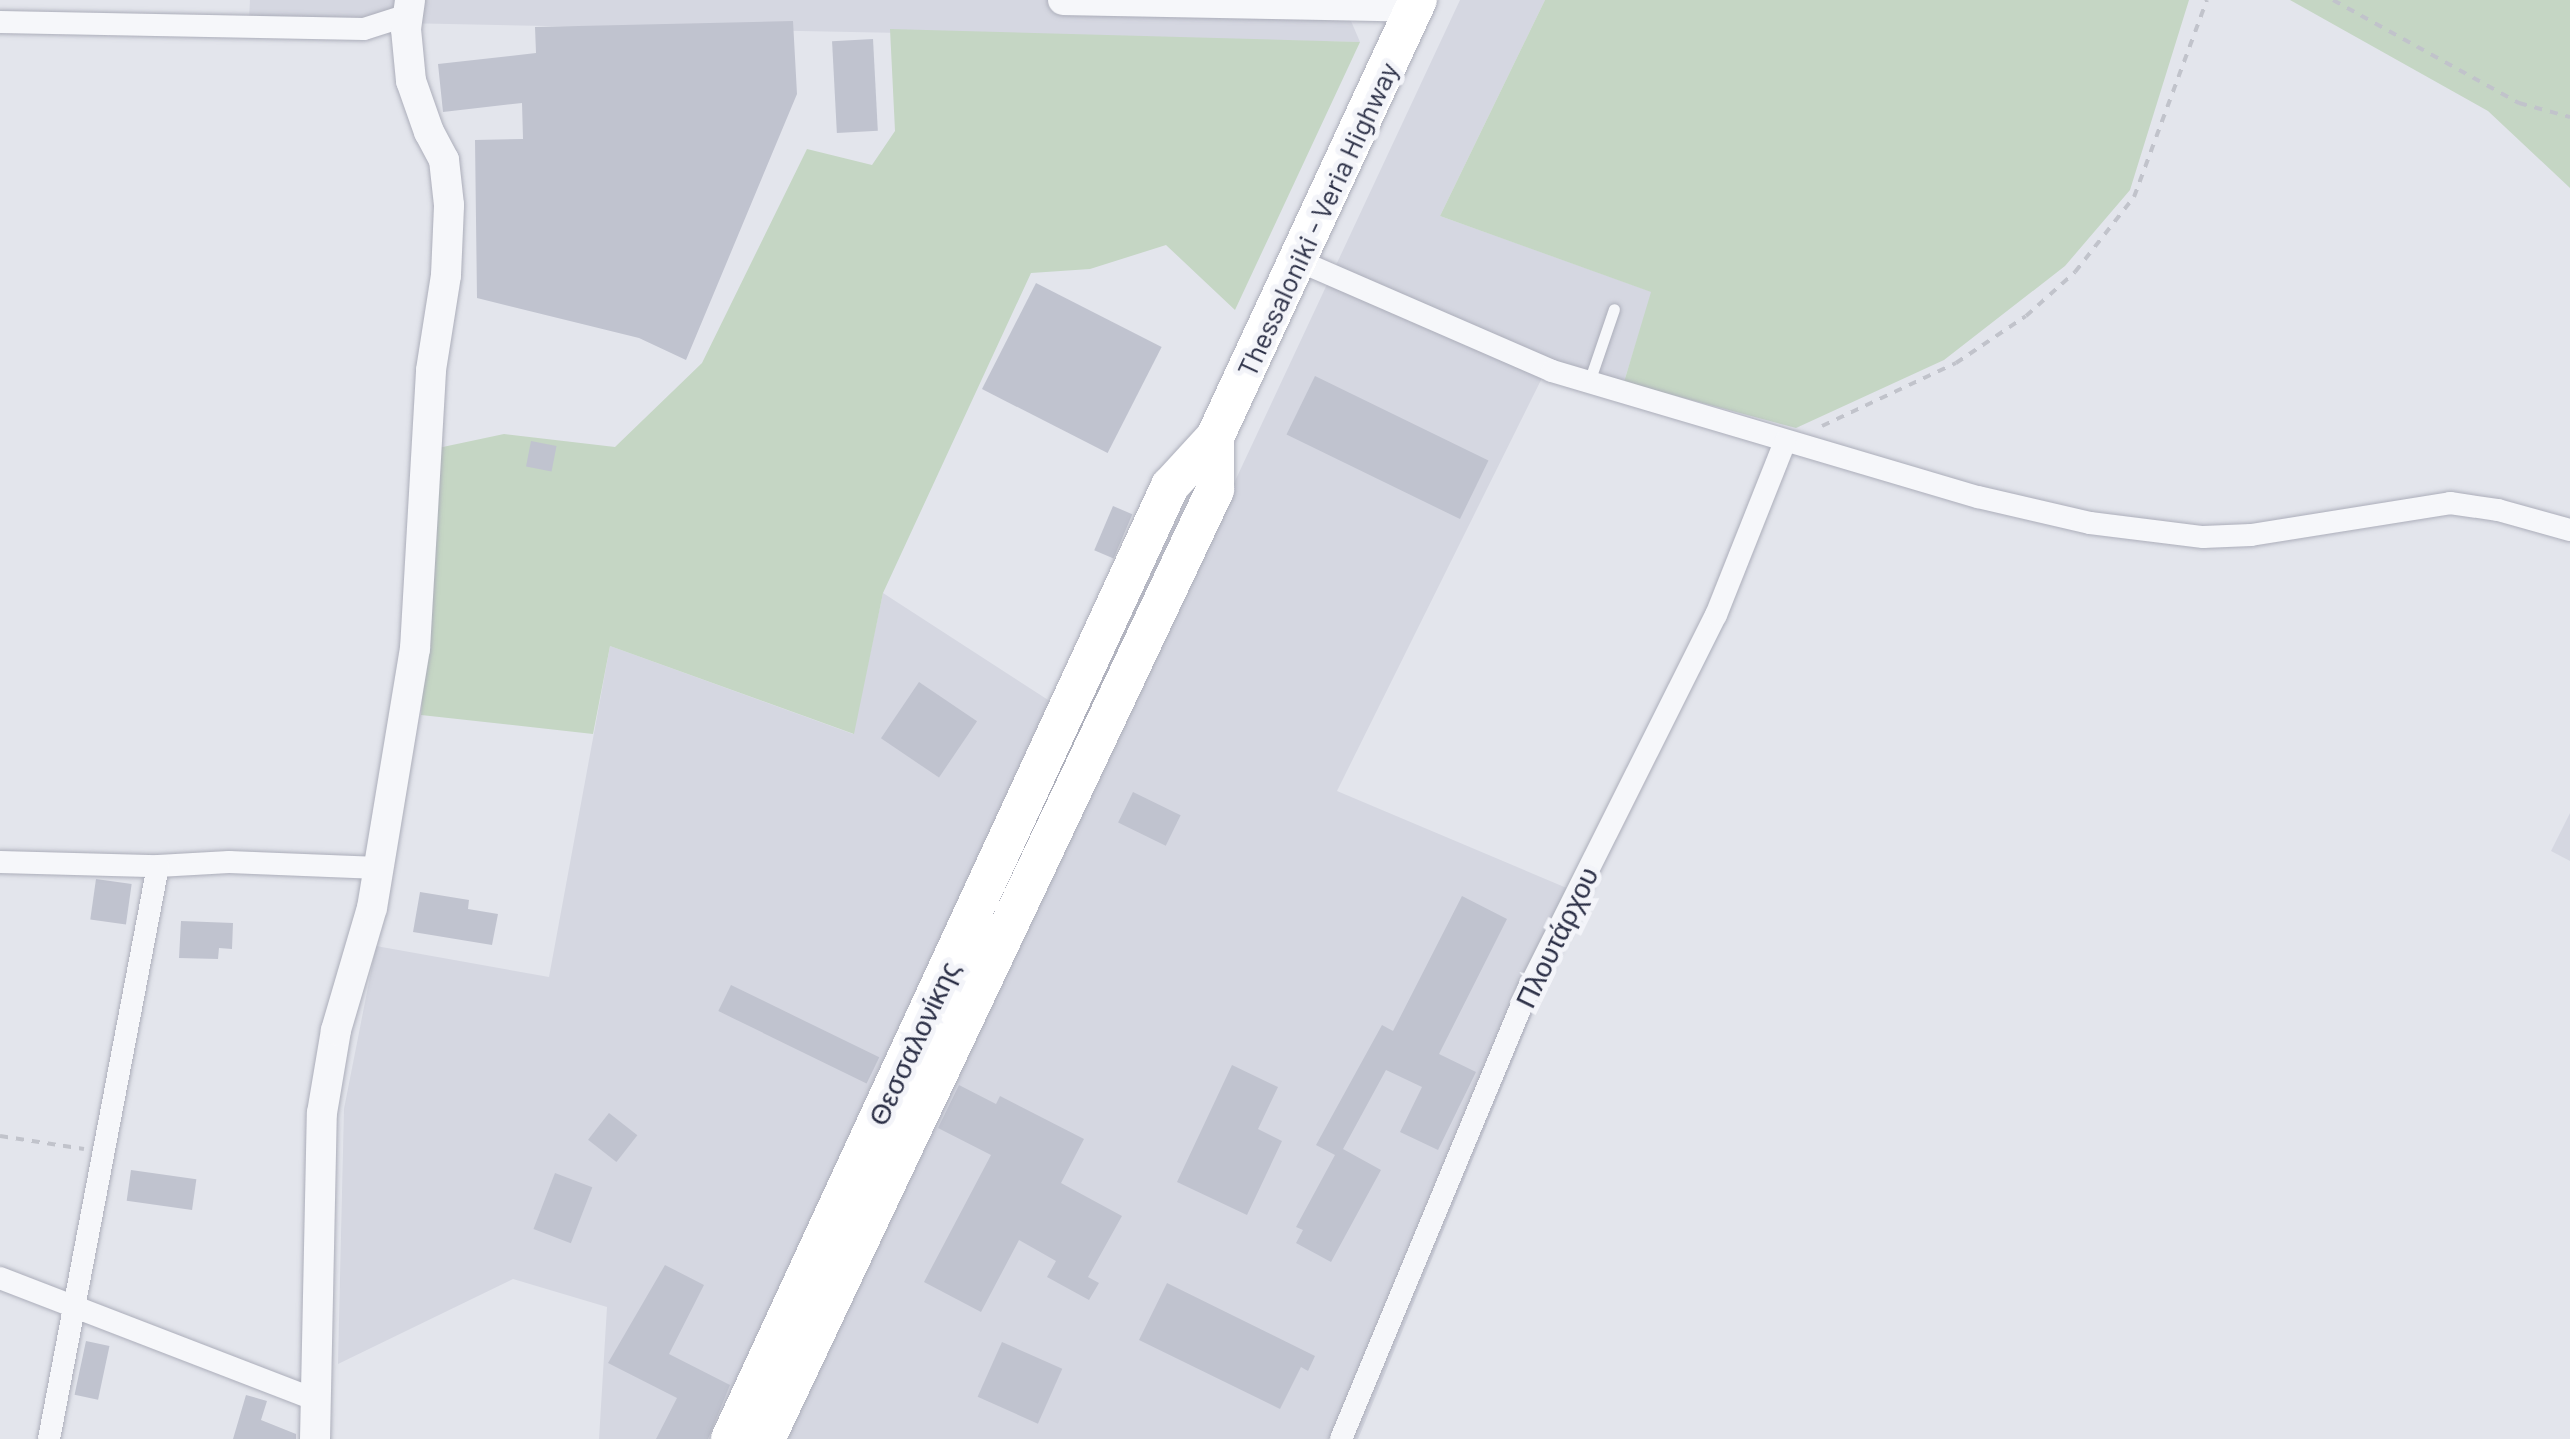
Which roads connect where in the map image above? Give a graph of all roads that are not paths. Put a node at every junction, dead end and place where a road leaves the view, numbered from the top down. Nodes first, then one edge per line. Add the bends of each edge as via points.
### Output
1 (1063, 0) edge
2 (1417, 4) edge
3 (409, 7) edge
4 (0, 22) edge
5 (1297, 260) junction
6 (1614, 309) dead end
7 (1589, 382) junction
8 (1215, 438) junction
9 (1786, 442) junction
10 (2570, 530) edge
11 (1096, 646) joint
12 (1136, 656) joint
13 (0, 862) edge
14 (158, 866) junction
15 (379, 868) junction
16 (0, 1278) edge
17 (75, 1306) junction
18 (316, 1400) junction
19 (49, 1439) edge
20 (315, 1439) edge
21 (730, 1439) edge
22 (768, 1439) edge
23 (1341, 1439) edge

1 - 2 street
2 - 5 main road, Thessaloniki - Veria Highway
3 - 4 street via 364,29
3 - 15 street via 411,81 444,160 449,205 421,492 415,649
5 - 7 street via 1552,372
5 - 8 main road, Thessaloniki - Veria Highway
6 - 7 lane
7 - 9 street
8 - 11 main road, Thessaloniki - Veria Highway via 1170,486
8 - 12 main road, Thessaloniki - Veria Highway via 1215,490
9 - 10 street via 2090,523 2203,538 2298,530 2450,503
9 - 23 street, Πλουτάρχου via 1716,616 1530,986
11 - 21 main road, Θεσσαλονίκης
12 - 22 main road, Θεσσαλονίκης
13 - 14 street
14 - 15 street
14 - 17 street
15 - 18 street via 336,1030 322,1113
16 - 17 street
17 - 18 street
17 - 19 street
18 - 20 street

